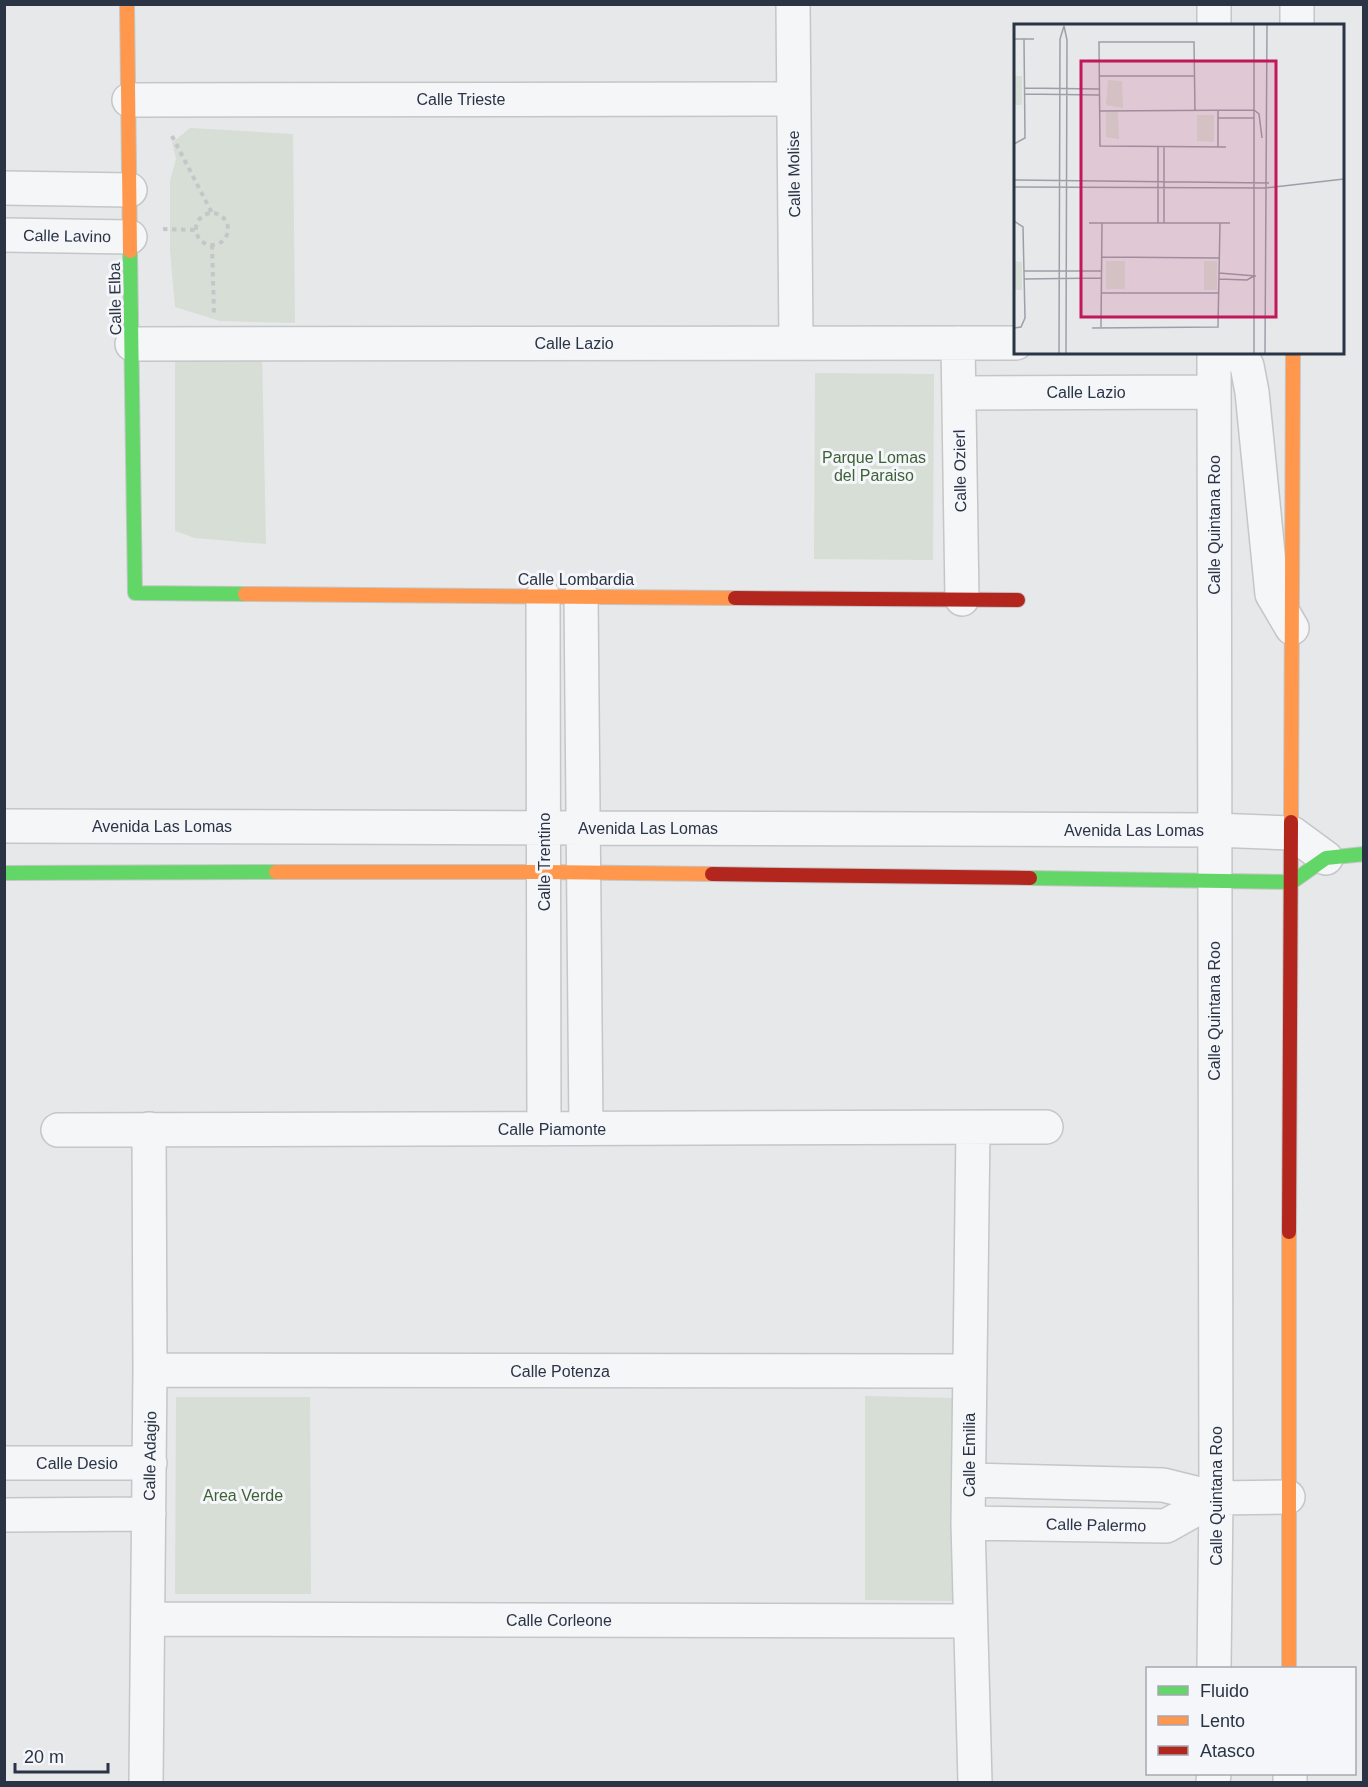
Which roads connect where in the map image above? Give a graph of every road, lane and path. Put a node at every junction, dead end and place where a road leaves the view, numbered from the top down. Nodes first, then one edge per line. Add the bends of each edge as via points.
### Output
1 (128, 4) edge
2 (793, 4) edge
3 (1214, 4) edge
4 (1297, 4) edge
5 (1214, 24) edge
6 (1297, 24) edge
7 (794, 99) junction
8 (129, 100) junction
9 (172, 136) dead end
10 (4, 188) edge
11 (130, 190) junction
12 (212, 213) junction
13 (163, 229) dead end
14 (196, 230) junction
15 (4, 235) edge
16 (130, 237) junction
17 (212, 245) junction
18 (214, 314) dead end
19 (796, 343) junction
20 (958, 343) junction
21 (1014, 343) edge
22 (132, 344) junction
23 (1214, 354) edge
24 (1240, 354) edge
25 (1293, 354) edge
26 (1214, 392) junction
27 (959, 393) junction
28 (135, 593) joint
29 (543, 596) junction
30 (581, 596) junction
31 (962, 599) junction
32 (1018, 600) dead end
33 (1292, 628) junction
34 (4, 826) edge
35 (544, 827) junction
36 (583, 827) junction
37 (1214, 830) junction
38 (1292, 833) junction
39 (1364, 854) edge
40 (1326, 858) junction
41 (544, 872) junction
42 (4, 873) edge
43 (583, 873) junction
44 (1214, 879) junction
45 (1292, 882) junction
46 (1046, 1127) dead end
47 (586, 1128) junction
48 (973, 1128) junction
49 (544, 1129) junction
50 (58, 1130) dead end
51 (149, 1130) junction
52 (150, 1370) junction
53 (969, 1371) junction
54 (4, 1463) edge
55 (150, 1463) junction
56 (970, 1480) junction
57 (1288, 1497) junction
58 (1216, 1498) junction
59 (149, 1514) junction
60 (4, 1515) edge
61 (968, 1523) junction
62 (149, 1619) junction
63 (969, 1621) junction
64 (1214, 1667) edge
65 (1289, 1667) edge
66 (146, 1782) edge
67 (975, 1782) edge

1 - 8 street, Calle Elba
2 - 7 street, Calle Molise
3 - 5 street
4 - 6 street
7 - 8 street, Calle Trieste
7 - 19 street, Calle Molise
8 - 11 street, Calle Elba
9 - 12 path
10 - 11 street
11 - 16 street, Calle Elba
12 - 14 path via 202,216
12 - 17 path via 221,216 228,229 222,242
13 - 14 path
14 - 17 path via 203,242
15 - 16 street, Calle Lavino
16 - 22 street, Calle Elba
17 - 18 path
19 - 20 street, Calle Lazio
19 - 22 street, Calle Lazio
20 - 21 street, Calle Lazio
20 - 27 street, Calle Ozierl
22 - 28 street, Calle Elba
23 - 26 street, Calle Quintana Roo
24 - 33 street via 1252,392 1272,594
25 - 33 street
26 - 27 street, Calle Lazio
26 - 37 street, Calle Quintana Roo
27 - 31 street, Calle Ozierl
28 - 29 street, Calle Lombardia
29 - 30 street, Calle Lombardia
29 - 35 street, Calle Trentino
30 - 31 street, Calle Lombardia
30 - 36 street
31 - 32 street, Calle Lombardia
33 - 38 street
34 - 35 street, Avenida Las Lomas
35 - 36 street, Avenida Las Lomas
35 - 41 street, Calle Trentino
36 - 37 street, Avenida Las Lomas
36 - 43 street
37 - 38 street, Avenida Las Lomas
37 - 44 street, Calle Quintana Roo
38 - 40 street
38 - 45 street
39 - 40 street
40 - 45 street
41 - 42 street
41 - 43 street
41 - 49 street, Calle Trentino
43 - 44 street
43 - 47 street
44 - 45 street
44 - 58 street, Calle Quintana Roo
45 - 57 street
46 - 48 street, Calle Piamonte
47 - 48 street, Calle Piamonte
47 - 49 street, Calle Piamonte
48 - 53 street, Calle Emilia
49 - 51 street, Calle Piamonte
50 - 51 street, Calle Piamonte
51 - 52 street, Calle Adagio
52 - 53 street, Calle Potenza
52 - 55 street, Calle Adagio
53 - 56 street, Calle Emilia
54 - 55 street, Calle Desio
55 - 59 street, Calle Adagio
56 - 58 street, Calle Palermo via 1163,1485
56 - 61 street, Calle Emilia
57 - 58 street, Calle Palermo
57 - 65 street
58 - 61 street, Calle Palermo via 1166,1526
58 - 64 street, Calle Quintana Roo
59 - 60 street
59 - 62 street, Calle Adagio
61 - 63 street, Calle Emilia
62 - 63 street, Calle Corleone
62 - 66 street, Calle Adagio
63 - 67 street, Calle Emilia

